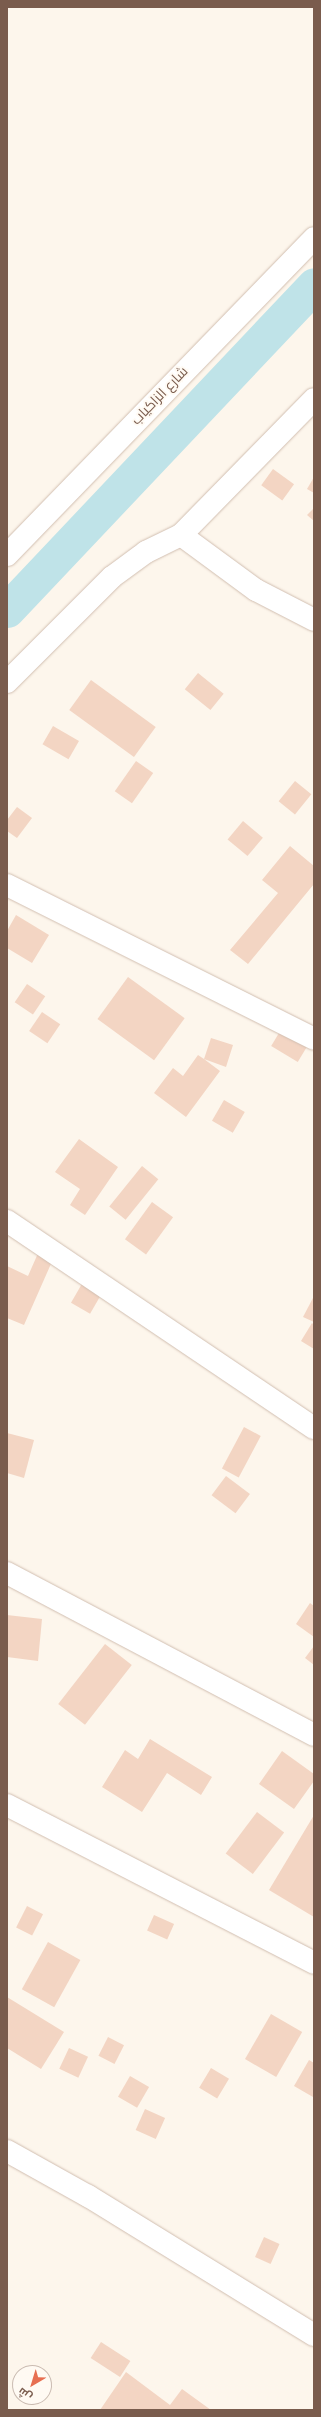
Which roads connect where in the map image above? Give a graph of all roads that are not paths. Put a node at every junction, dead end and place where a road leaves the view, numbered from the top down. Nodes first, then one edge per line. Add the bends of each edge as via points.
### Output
1 (314, 238) edge
2 (314, 399) edge
3 (181, 535) junction
4 (7, 555) edge
5 (314, 620) edge
6 (7, 682) edge
7 (7, 885) edge
8 (314, 1039) edge
9 (7, 1221) edge
10 (314, 1428) edge
11 (7, 1573) edge
12 (314, 1734) edge
13 (7, 1804) edge
14 (314, 1963) edge
15 (7, 2151) edge
16 (314, 2335) edge

1 - 4 street, شارع الزاكياب
2 - 3 street
3 - 5 street via 256,590
3 - 6 street via 146,552 112,576
7 - 8 street
9 - 10 street
11 - 12 street
13 - 14 street
15 - 16 street via 88,2196

